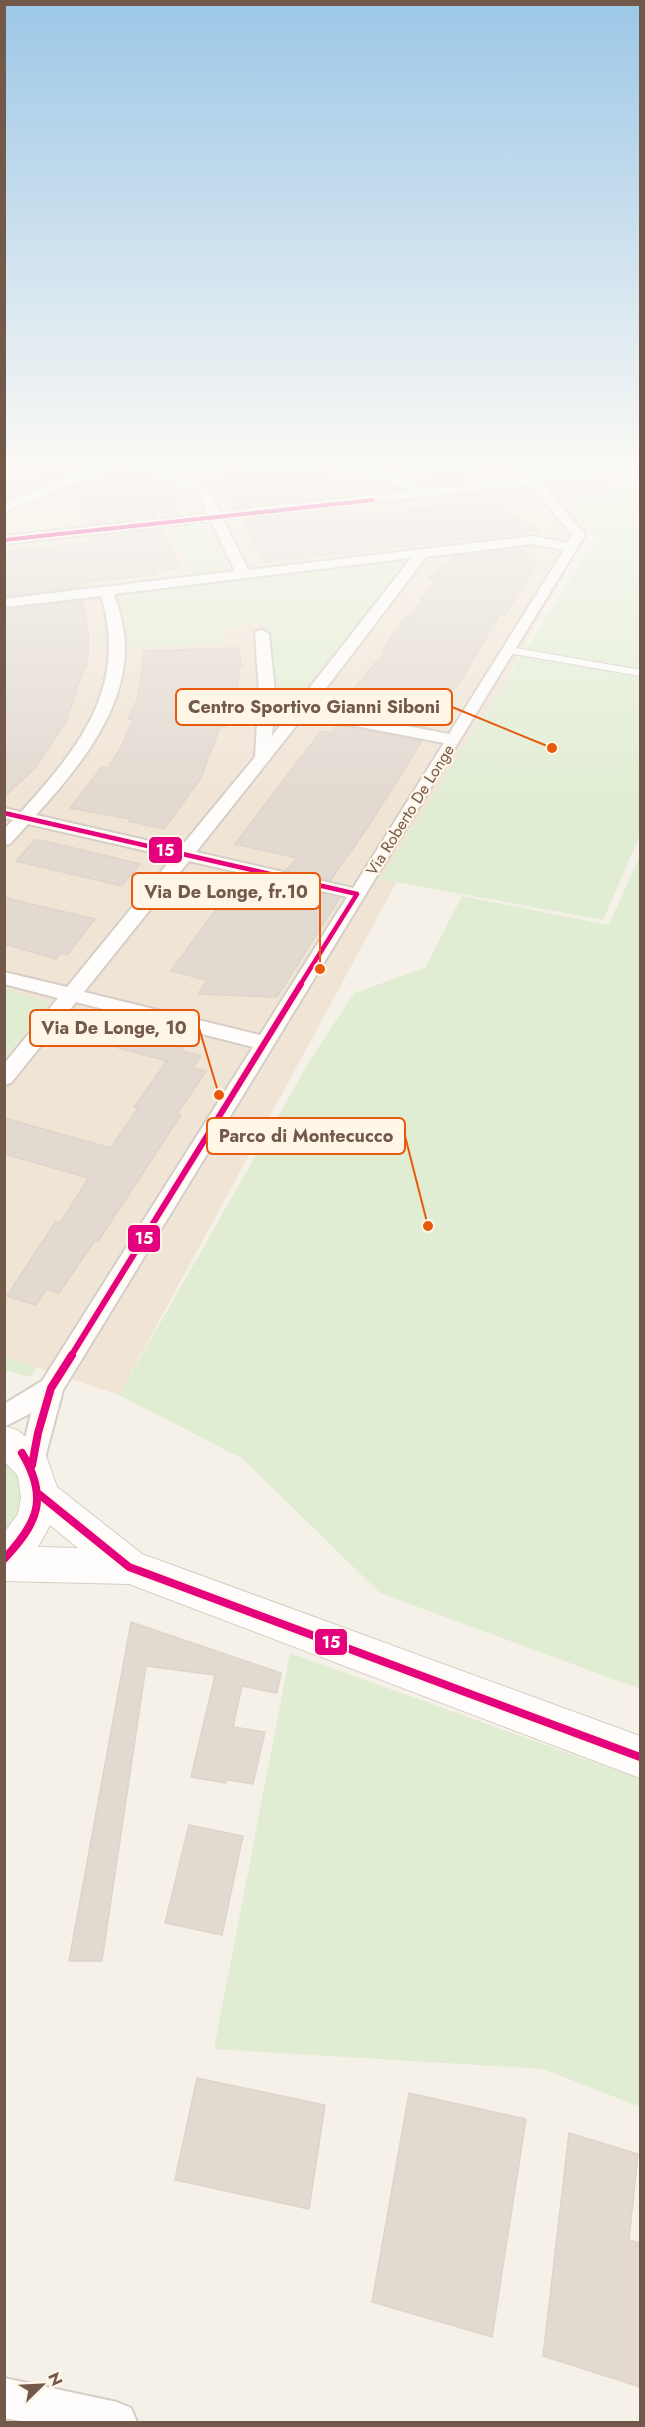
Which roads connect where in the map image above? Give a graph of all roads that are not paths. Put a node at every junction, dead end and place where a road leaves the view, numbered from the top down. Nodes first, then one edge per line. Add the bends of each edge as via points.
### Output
1 (217, 577) edge
2 (403, 577) edge
3 (553, 577) edge
4 (106, 591) junction
5 (4, 603) edge
6 (262, 634) dead end
7 (509, 650) junction
8 (640, 673) edge
9 (301, 711) junction
10 (454, 740) junction
11 (263, 758) junction
12 (4, 813) edge
13 (24, 818) junction
14 (4, 840) edge
15 (185, 855) junction
16 (357, 894) junction
17 (4, 978) edge
18 (71, 995) junction
19 (265, 1043) junction
20 (4, 1078) edge
21 (51, 1389) junction
22 (4, 1417) edge
23 (4, 1441) edge
24 (36, 1480) junction
25 (4, 1559) edge
26 (4, 1564) edge
27 (129, 1567) junction
28 (640, 1757) edge
29 (4, 2398) edge
30 (117, 2422) edge

1 - 4 street
2 - 9 street
3 - 7 street, Via Roberto De Longe
4 - 5 street
4 - 13 street via 114,617 117,657 106,701 87,741
6 - 11 street via 267,692
7 - 8 lane
7 - 10 street, Via Roberto De Longe
9 - 10 street
9 - 11 street
10 - 16 street, Via Roberto De Longe
11 - 15 street
12 - 13 street
13 - 14 street
13 - 15 street
15 - 16 street
15 - 18 street
16 - 19 street, Via Roberto De Longe
17 - 18 street
18 - 19 street
18 - 20 street
19 - 21 street, Via Roberto De Longe
21 - 22 street
21 - 24 street via 38,1433
23 - 24 main road via 18,1449
24 - 25 main road via 35,1520 21,1544
24 - 27 main road
26 - 27 main road
27 - 28 main road
29 - 30 street

